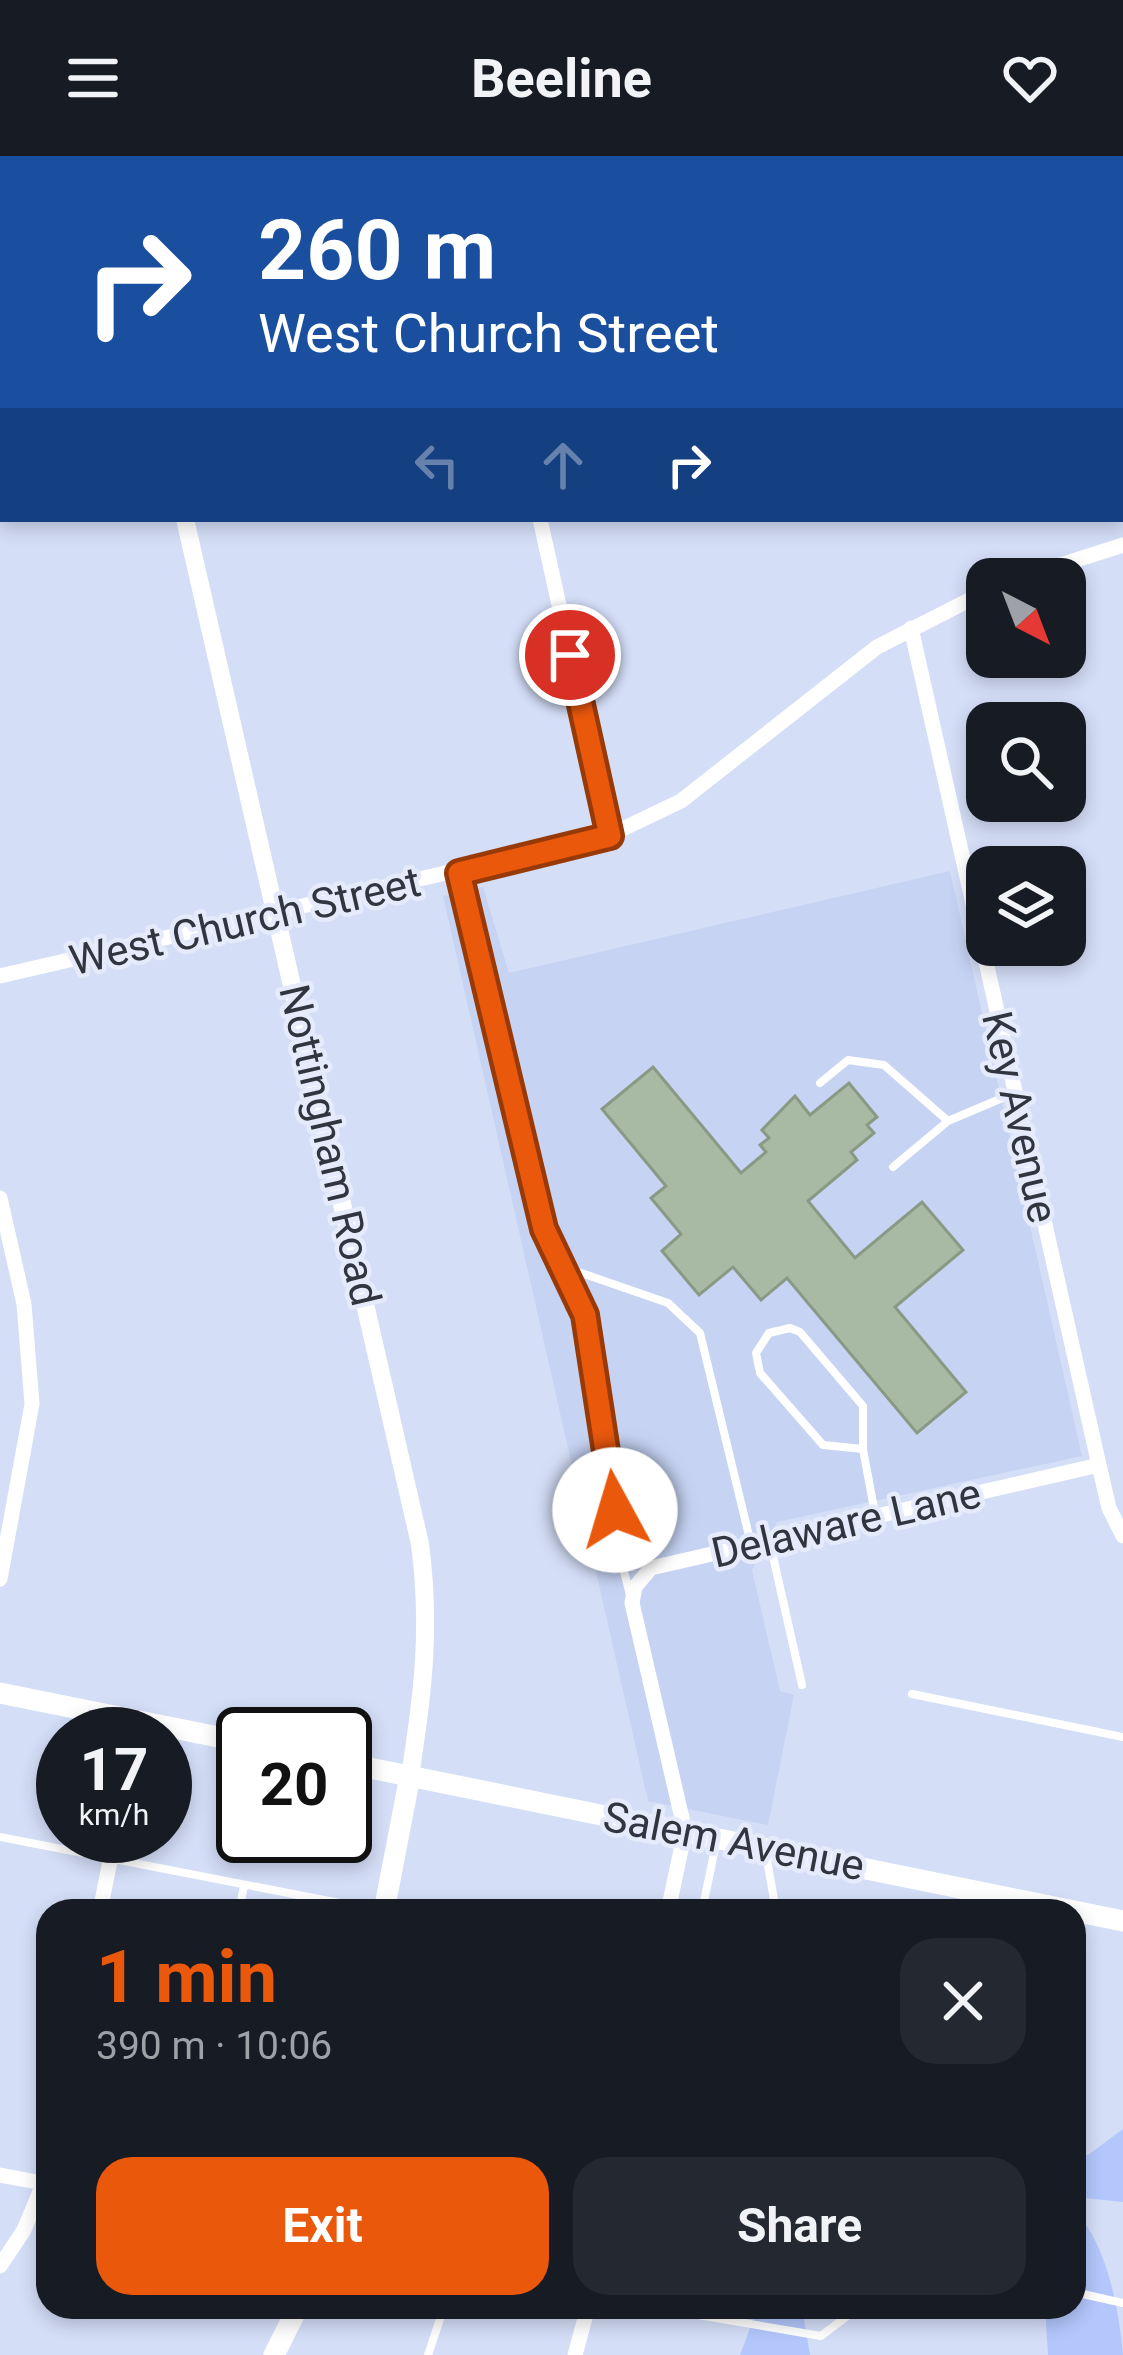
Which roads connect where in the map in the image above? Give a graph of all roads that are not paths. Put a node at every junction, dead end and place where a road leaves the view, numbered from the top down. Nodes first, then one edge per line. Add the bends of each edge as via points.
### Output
1 (185, 522) edge
2 (541, 522) edge
3 (1123, 545) edge
4 (1082, 558) edge
5 (966, 602) edge
6 (910, 628) junction
7 (610, 836) junction
8 (459, 873) junction
9 (278, 914) junction
10 (0, 976) edge
11 (820, 1083) dead end
12 (1015, 1093) junction
13 (948, 1120) junction
14 (893, 1167) dead end
15 (0, 1198) edge
16 (557, 1264) junction
17 (862, 1449) junction
18 (1099, 1465) junction
19 (875, 1514) junction
20 (1123, 1536) edge
21 (769, 1542) junction
22 (751, 1545) junction
23 (0, 1579) edge
24 (632, 1603) junction
25 (802, 1684) dead end
26 (0, 1694) edge
27 (912, 1694) dead end
28 (54, 1707) edge
29 (1123, 1737) edge
30 (372, 1768) edge
31 (410, 1776) junction
32 (685, 1831) junction
33 (0, 1837) edge
34 (717, 1838) junction
35 (36, 1844) edge
36 (767, 1848) junction
37 (110, 1863) edge
38 (135, 1863) edge
39 (244, 1886) junction
40 (102, 1899) edge
41 (241, 1899) edge
42 (316, 1899) edge
43 (384, 1899) edge
44 (671, 1899) edge
45 (704, 1899) edge
46 (773, 1899) edge
47 (1016, 1899) edge
48 (1086, 1913) edge
49 (1123, 1921) edge
50 (0, 2175) edge
51 (36, 2179) edge
52 (36, 2200) edge
53 (0, 2266) edge
54 (1086, 2295) edge
55 (1123, 2303) edge
56 (292, 2319) edge
57 (440, 2319) edge
58 (584, 2319) edge
59 (721, 2319) edge
60 (843, 2319) edge
61 (274, 2355) edge
62 (428, 2355) edge
63 (574, 2355) edge

1 - 9 street, Nottingham Road
2 - 7 street
3 - 4 street
5 - 6 street, West Church Street
6 - 7 street, West Church Street via 838,674 681,801
6 - 12 street, Key Avenue
7 - 8 street, West Church Street
8 - 9 street, West Church Street
8 - 16 lane
9 - 10 street, West Church Street
9 - 31 street, Nottingham Road via 420,1544 427,1673
11 - 13 lane via 848,1060 884,1065
12 - 13 lane
12 - 18 street, Key Avenue
13 - 14 lane
15 - 23 street via 24,1304 32,1404
16 - 22 lane via 668,1303 700,1334
16 - 24 lane via 585,1315
17 - 17 lane via 866,1417 857,1397 800,1333 769,1333 756,1353 760,1373 823,1445
17 - 19 lane
18 - 19 street, Delaware Lane
18 - 20 street, Key Avenue
19 - 21 street, Delaware Lane
21 - 22 street, Delaware Lane
21 - 25 lane
22 - 24 street, Delaware Lane via 652,1568
24 - 32 street
26 - 28 main road
27 - 29 lane
30 - 31 main road, Salem Avenue
31 - 32 main road, Salem Avenue
31 - 43 main road
32 - 34 main road, Salem Avenue
32 - 44 street
33 - 35 lane
34 - 36 main road, Salem Avenue
34 - 45 lane
36 - 46 lane
36 - 47 main road, Salem Avenue
37 - 40 street
38 - 39 lane
39 - 41 lane
39 - 42 lane
48 - 49 main road, Salem Avenue
50 - 51 street
52 - 53 street
54 - 55 lane
56 - 61 main road
57 - 62 lane
58 - 63 street
59 - 60 lane via 820,2336

